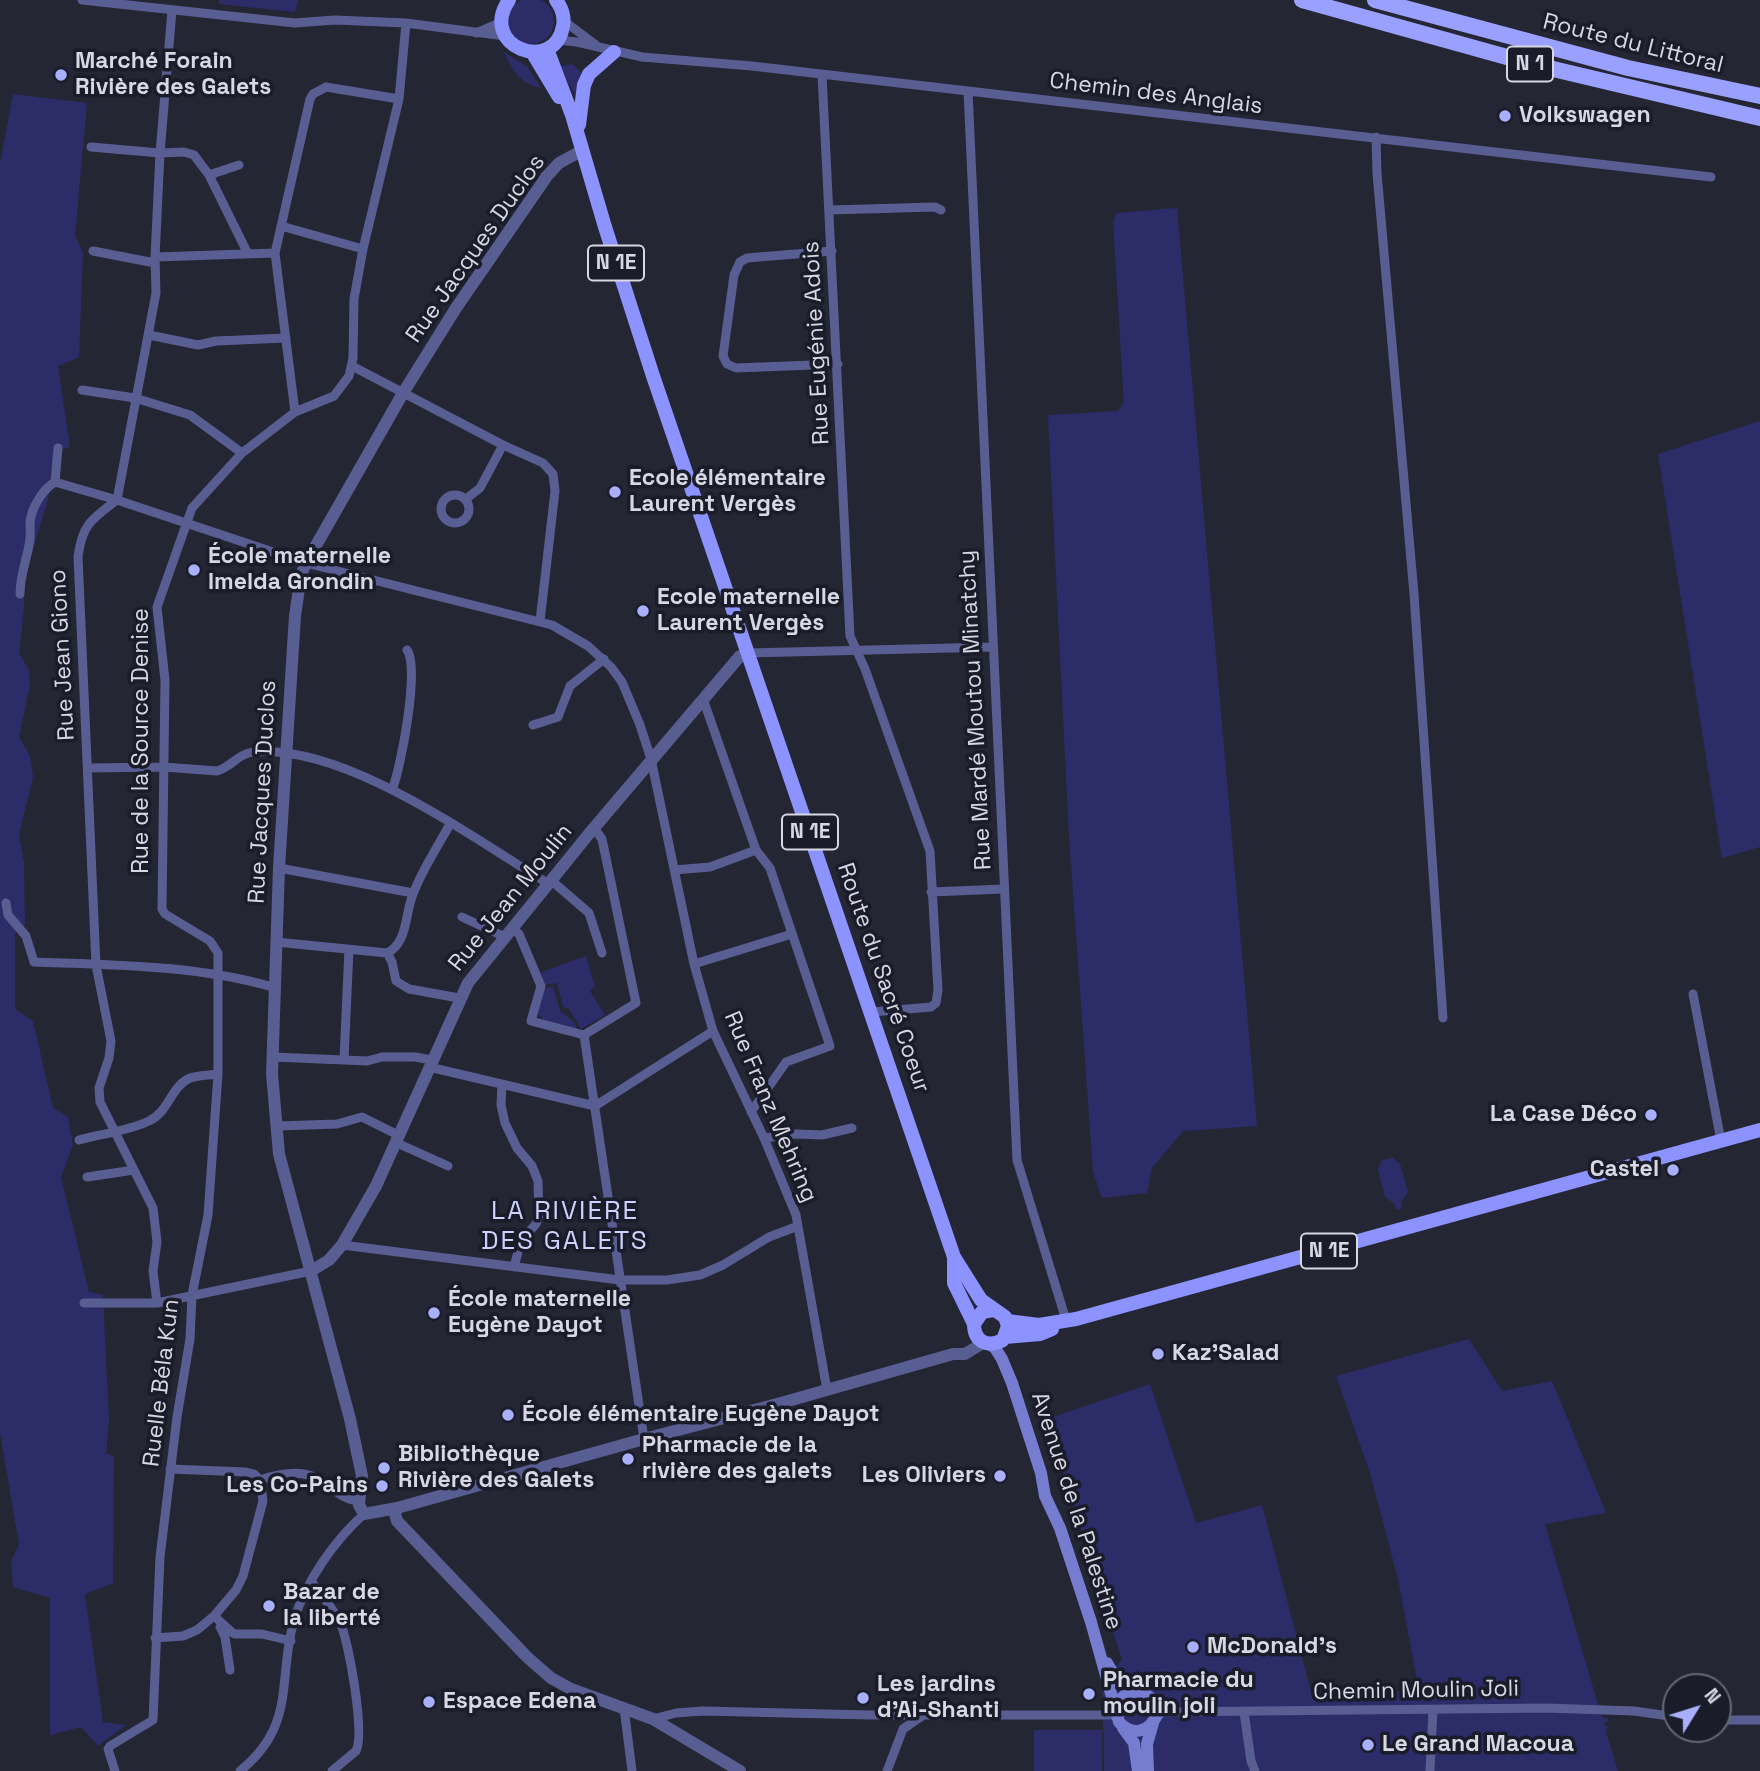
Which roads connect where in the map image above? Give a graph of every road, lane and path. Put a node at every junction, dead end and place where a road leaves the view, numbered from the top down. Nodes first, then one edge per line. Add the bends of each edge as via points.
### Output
1 (82, 0) edge
2 (556, 0) edge
3 (1302, 0) edge
4 (1375, 0) edge
5 (172, 10) junction
6 (504, 13) edge
7 (564, 21) junction
8 (406, 23) junction
9 (475, 33) junction
10 (552, 44) junction
11 (597, 46) junction
12 (532, 52) junction
13 (614, 52) junction
14 (822, 75) junction
15 (968, 91) junction
16 (1760, 96) edge
17 (399, 99) junction
18 (572, 115) junction
19 (1760, 118) edge
20 (578, 134) junction
21 (1376, 137) junction
22 (91, 147) dead end
23 (583, 149) junction
24 (160, 153) junction
25 (239, 165) dead end
26 (209, 175) junction
27 (1711, 177) dead end
28 (830, 210) junction
29 (941, 210) dead end
30 (281, 226) junction
31 (363, 249) junction
32 (93, 251) dead end
33 (832, 251) junction
34 (275, 253) junction
35 (248, 254) junction
36 (155, 260) junction
37 (149, 335) junction
38 (286, 338) junction
39 (838, 364) junction
40 (352, 366) junction
41 (82, 390) dead end
42 (403, 393) junction
43 (135, 398) junction
44 (295, 412) junction
45 (503, 445) junction
46 (58, 448) dead end
47 (242, 453) junction
48 (55, 482) junction
49 (466, 499) dead end
50 (117, 500) junction
51 (185, 524) junction
52 (306, 563) junction
53 (20, 594) dead end
54 (540, 621) junction
55 (992, 648) junction
56 (407, 650) dead end
57 (856, 650) junction
58 (748, 653) junction
59 (604, 659) junction
60 (703, 699) junction
61 (533, 725) dead end
62 (287, 754) junction
63 (651, 759) junction
64 (163, 767) junction
65 (88, 768) junction
66 (392, 790) junction
67 (450, 824) junction
68 (594, 828) junction
69 (755, 850) junction
70 (279, 868) junction
71 (674, 870) junction
72 (550, 882) junction
73 (1004, 889) junction
74 (931, 892) junction
75 (413, 893) junction
76 (6, 903) dead end
77 (462, 917) dead end
78 (509, 933) junction
79 (792, 934) junction
80 (276, 942) junction
81 (349, 949) junction
82 (387, 953) junction
83 (602, 953) dead end
84 (694, 964) junction
85 (96, 965) junction
86 (220, 975) junction
87 (276, 988) junction
88 (1693, 994) dead end
89 (459, 998) junction
90 (872, 1012) junction
91 (1443, 1018) dead end
92 (713, 1031) junction
93 (584, 1035) junction
94 (273, 1056) junction
95 (344, 1059) junction
96 (431, 1063) junction
97 (218, 1074) junction
98 (502, 1084) junction
99 (595, 1106) junction
100 (751, 1112) junction
101 (277, 1126) junction
102 (852, 1128) dead end
103 (114, 1130) junction
104 (1760, 1130) edge
105 (764, 1138) junction
106 (79, 1140) dead end
107 (398, 1140) junction
108 (1721, 1141) junction
109 (448, 1166) dead end
110 (134, 1170) junction
111 (87, 1177) dead end
112 (798, 1226) junction
113 (342, 1245) junction
114 (954, 1257) junction
115 (514, 1267) junction
116 (311, 1271) junction
117 (620, 1280) junction
118 (192, 1295) junction
119 (84, 1303) dead end
120 (157, 1303) junction
121 (993, 1310) junction
122 (1071, 1320) junction
123 (1007, 1321) junction
124 (974, 1327) junction
125 (995, 1341) junction
126 (953, 1354) junction
127 (827, 1390) junction
128 (644, 1439) junction
129 (170, 1469) junction
130 (260, 1480) junction
131 (359, 1501) junction
132 (397, 1508) junction
133 (364, 1514) junction
134 (312, 1582) junction
135 (215, 1616) junction
136 (155, 1638) junction
137 (291, 1641) junction
138 (1100, 1652) junction
139 (230, 1670) dead end
140 (1132, 1692) junction
141 (624, 1708) junction
142 (1433, 1710) junction
143 (1116, 1712) junction
144 (1244, 1712) junction
145 (895, 1715) junction
146 (1662, 1715) edge
147 (922, 1716) junction
148 (653, 1719) junction
149 (1155, 1719) junction
150 (1732, 1720) edge
151 (1760, 1720) edge
152 (1123, 1727) junction
153 (903, 1729) junction
154 (115, 1771) edge
155 (240, 1771) edge
156 (332, 1771) edge
157 (632, 1771) edge
158 (740, 1771) edge
159 (887, 1771) edge
160 (1138, 1771) edge
161 (1148, 1771) edge
162 (1255, 1771) edge
163 (1430, 1771) edge

1 - 5 street
2 - 7 main road
3 - 19 highway, Route du Littoral / N 1 via 1520,61
4 - 16 highway, Route du Littoral / N 1 via 1628,68
5 - 8 street via 295,23
5 - 24 street
6 - 9 street
6 - 9 street
6 - 12 main road via 516,48
7 - 10 main road
7 - 11 street, Chemin des Anglais
8 - 9 street
8 - 17 street
10 - 11 street, Chemin des Anglais
10 - 12 main road
10 - 18 main road, Route du Sacré Coeur / N 1E
11 - 13 street, Chemin des Anglais
12 - 18 main road, Route du Sacré Coeur / N 1E
13 - 14 street, Chemin des Anglais
13 - 20 main road via 591,71 584,85
14 - 15 street, Chemin des Anglais
14 - 28 street, Rue Eugénie Adois
15 - 21 street, Chemin des Anglais
15 - 55 street, Rue Mardé Moutou Minatchy
17 - 30 street via 326,87 313,93
17 - 31 street
18 - 20 main road, Route du Sacré Coeur / N 1E
20 - 23 main road, Route du Sacré Coeur / N 1E
21 - 27 street, Chemin des Anglais
21 - 91 street
22 - 24 street
23 - 42 street, Rue Jacques Duclos via 547,176
23 - 58 main road, Route du Sacré Coeur / N 1E via 653,376
24 - 26 street via 194,155
24 - 36 street
25 - 26 street
26 - 35 street
28 - 29 street
28 - 33 street, Rue Eugénie Adois
30 - 31 street
30 - 34 street
31 - 40 street via 354,299
32 - 36 street
33 - 39 street, Rue Eugénie Adois
33 - 39 street via 740,262 723,352 727,364 736,368
34 - 35 street
34 - 38 street
35 - 36 street
36 - 37 street via 156,293
37 - 38 street via 198,345
37 - 43 street
38 - 44 street
39 - 57 street, Rue Eugénie Adois via 850,636
40 - 42 street
40 - 44 street, Rue de la Source Denise via 334,396
41 - 43 street
42 - 45 street
42 - 52 street, Rue Jacques Duclos
43 - 47 street via 190,415
43 - 50 street
44 - 47 street, Rue de la Source Denise
45 - 49 street via 480,488
45 - 54 street via 543,463 555,481
46 - 48 street
47 - 51 street, Rue de la Source Denise via 192,508
48 - 50 street, Rue Franz Mehring
48 - 53 street via 42,495 30,520
50 - 51 street, Rue Franz Mehring
50 - 65 street, Rue Jean Giono via 87,524 80,538
51 - 52 street, Rue Franz Mehring
51 - 64 street, Rue de la Source Denise via 157,607 165,680
52 - 54 street, Rue Franz Mehring
52 - 62 street, Rue Jacques Duclos via 295,615
54 - 59 street, Rue Franz Mehring via 569,634
55 - 57 street
55 - 73 street, Rue Mardé Moutou Minatchy
56 - 66 street via 412,666 408,720
57 - 58 street
57 - 74 street, Rue Eugénie Adois via 930,851
58 - 60 street, Rue Jean Moulin via 740,656
58 - 90 main road, Route du Sacré Coeur / N 1E
59 - 61 street via 570,686 558,717
59 - 63 street, Rue Franz Mehring via 622,682
60 - 63 street, Rue Jean Moulin
60 - 69 street
62 - 64 street via 244,754 217,771
62 - 66 street via 323,760
62 - 70 street, Rue Jacques Duclos
63 - 68 street, Rue Jean Moulin
63 - 71 street, Rue Franz Mehring
64 - 65 street
64 - 86 street, Rue de la Source Denise via 162,909 215,946
65 - 85 street, Rue Jean Giono
66 - 67 street
67 - 72 street
67 - 75 street
68 - 72 street, Rue Jean Moulin
68 - 93 street via 602,839 636,1003
69 - 71 street via 710,867
69 - 79 street via 770,868
70 - 75 street
70 - 80 street, Rue Jacques Duclos
71 - 84 street, Rue Franz Mehring
72 - 78 street, Rue Jean Moulin
72 - 83 street via 590,913
73 - 74 street
73 - 122 street, Rue Mardé Moutou Minatchy via 1017,1160
74 - 90 street, Rue Eugénie Adois via 936,1003 921,1009
75 - 82 street via 401,939
76 - 85 street via 8,915 26,936 34,962
77 - 78 street
78 - 89 street, Rue Jean Moulin
78 - 93 street via 519,934 541,986 531,1021
79 - 84 street
79 - 100 street via 830,1046 786,1062
80 - 81 street
80 - 87 street, Rue Jacques Duclos
81 - 82 street
81 - 95 street
82 - 89 street via 396,981 408,989
84 - 92 street, Rue Franz Mehring
85 - 86 street
85 - 103 street, Rue Jean Giono via 111,1041 100,1102
86 - 87 street
86 - 97 street, Ruelle Béla Kun
87 - 94 street, Rue Jacques Duclos
88 - 108 street
89 - 96 street, Rue Jean Moulin
90 - 114 main road, Route du Sacré Coeur / N 1E
92 - 99 street
92 - 100 street, Rue Franz Mehring
93 - 99 street
94 - 95 street
94 - 101 street, Rue Jacques Duclos
95 - 96 street via 415,1056
96 - 98 street
96 - 107 street, Rue Jean Moulin
97 - 103 street via 193,1077 157,1116
97 - 118 street, Ruelle Béla Kun via 208,1215
98 - 99 street
98 - 115 street via 505,1123 536,1173 538,1190 539,1215 521,1241
99 - 117 street
100 - 105 street, Rue Franz Mehring
101 - 107 street via 337,1124 362,1117
101 - 116 street, Rue Jacques Duclos via 279,1154
102 - 105 street via 822,1135
103 - 106 street
103 - 110 street, Rue Jean Giono
104 - 108 main road, N 1E
105 - 112 street, Rue Franz Mehring
107 - 109 street
107 - 113 street, Rue Jean Moulin
108 - 122 main road, N 1E
110 - 111 street
110 - 120 street, Rue Jean Giono via 155,1218
112 - 117 street via 700,1275
112 - 127 street, Rue Franz Mehring
113 - 115 street
113 - 116 street, Rue Jean Moulin
114 - 121 main road, Route du Sacré Coeur / N 1E via 981,1300
114 - 124 main road, Route du Sacré Coeur / N 1E via 954,1283
115 - 117 street
116 - 118 street
116 - 131 street, Rue Jacques Duclos via 362,1476
117 - 128 street
118 - 120 street
118 - 129 street, Ruelle Béla Kun via 190,1339
119 - 120 street
121 - 123 main road
121 - 124 main road via 982,1312
122 - 123 main road, N 1E via 1039,1325
122 - 125 main road, N 1E via 1040,1334
123 - 125 main road
124 - 125 main road via 975,1335
124 - 126 street
125 - 126 street via 965,1354
125 - 138 main road, Avenue de la Palestine
126 - 127 street
127 - 128 street
128 - 132 street
129 - 130 street via 246,1472
129 - 136 street, Ruelle Béla Kun
130 - 131 street via 308,1474 343,1497
130 - 135 street via 263,1501 243,1576
131 - 133 street, Rue Jacques Duclos
132 - 133 street
132 - 141 street via 397,1521 527,1657 562,1685
133 - 134 street via 338,1540
134 - 137 street via 300,1604
134 - 156 street via 345,1633 360,1729 356,1751
135 - 136 street via 190,1633
135 - 137 street via 234,1634
135 - 139 street via 225,1637
136 - 154 street, Ruelle Béla Kun via 153,1720 110,1746
137 - 155 street via 277,1725 267,1744
138 - 140 main road, Avenue de la Palestine via 1116,1679
138 - 143 main road, Avenue de la Palestine
140 - 143 main road via 1121,1697
140 - 149 main road via 1151,1698
141 - 148 street
141 - 157 street
142 - 144 street, Chemin Moulin Joli
142 - 146 street, Chemin Moulin Joli via 1546,1708
142 - 163 street
143 - 147 street
143 - 152 main road
144 - 149 street, Chemin Moulin Joli via 1164,1712
144 - 162 street
145 - 147 street
145 - 148 street via 703,1711
145 - 153 street
147 - 153 street
148 - 158 street
149 - 152 main road via 1142,1731
149 - 161 main road via 1147,1744
150 - 151 street
152 - 160 main road via 1134,1743
153 - 159 street

